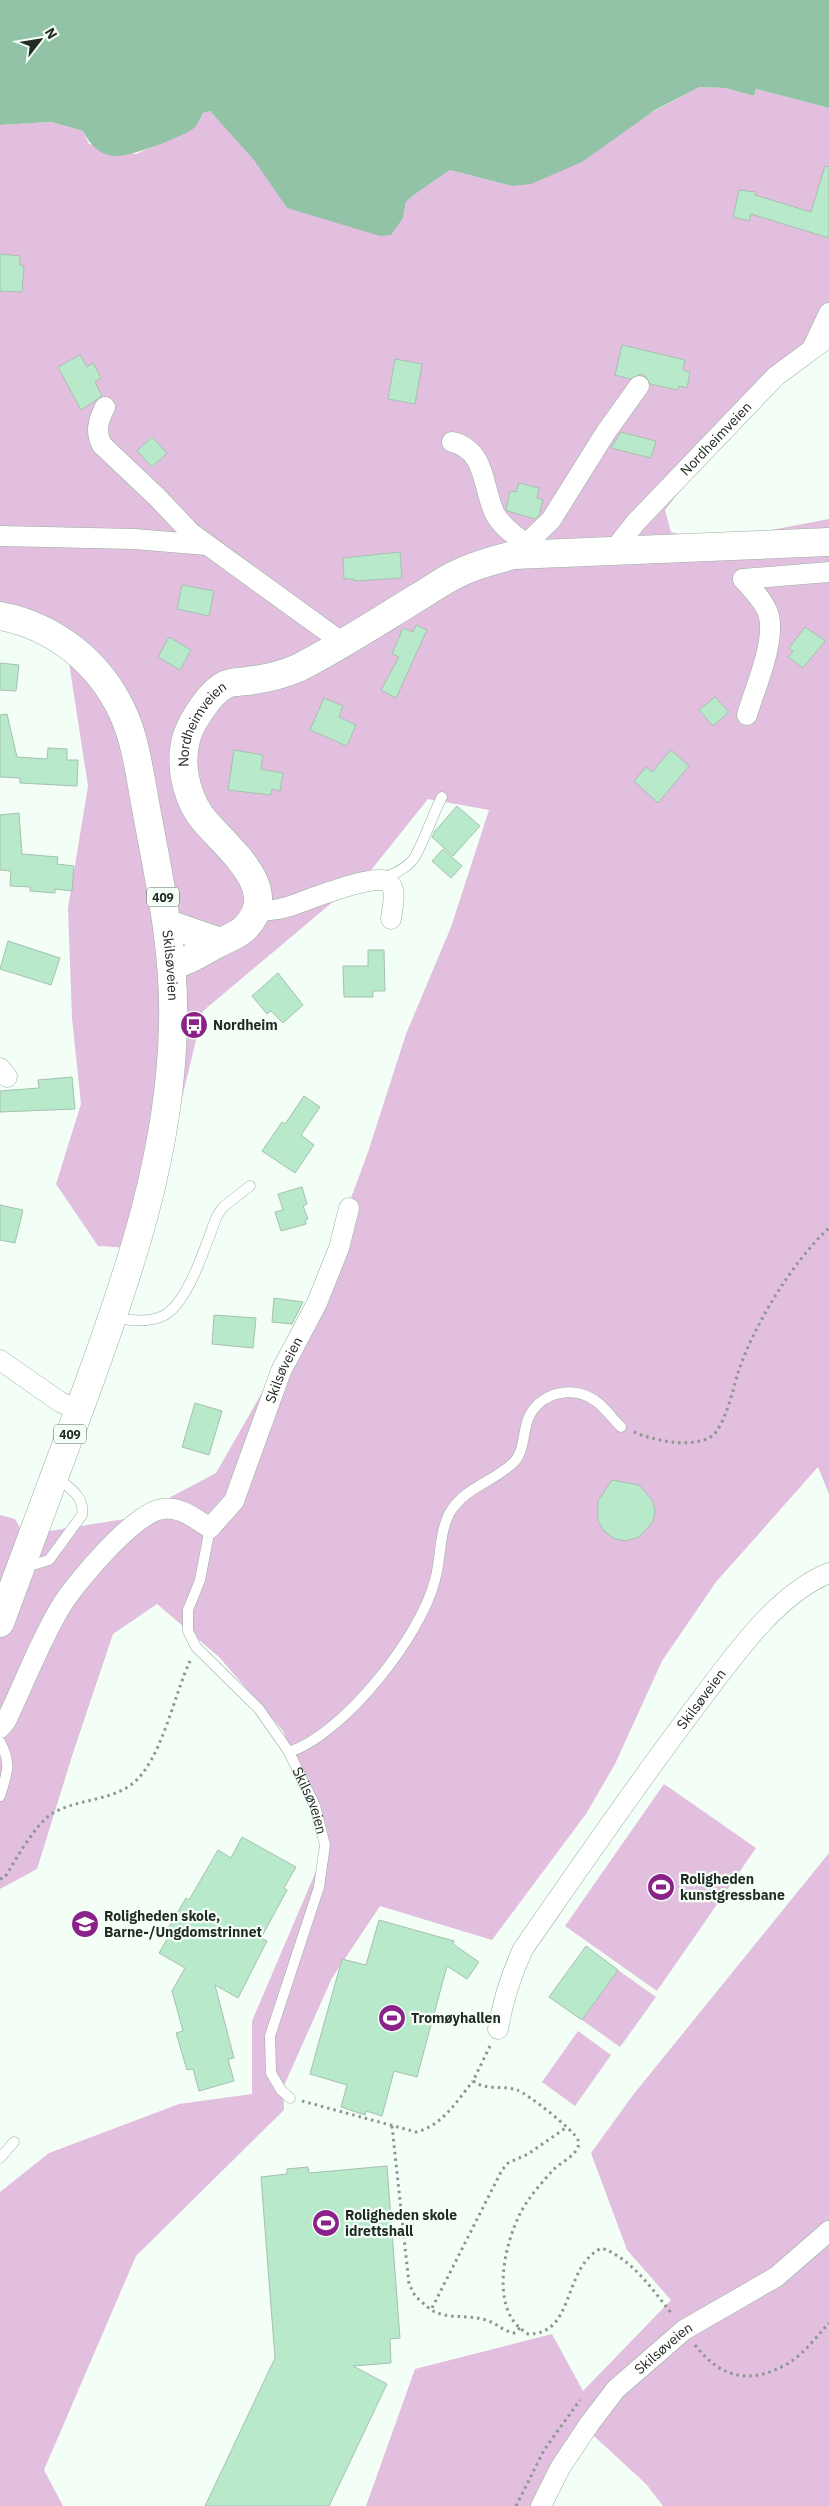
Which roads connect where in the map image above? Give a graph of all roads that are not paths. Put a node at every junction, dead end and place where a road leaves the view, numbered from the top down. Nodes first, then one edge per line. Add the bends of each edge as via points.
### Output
1 (829, 313) edge
2 (829, 337) edge
3 (812, 348) junction
4 (639, 386) dead end
5 (105, 407) dead end
6 (452, 442) dead end
7 (0, 536) edge
8 (829, 542) edge
9 (207, 545) junction
10 (520, 549) junction
11 (614, 550) junction
12 (829, 572) edge
13 (0, 616) edge
14 (343, 643) junction
15 (747, 715) dead end
16 (442, 797) dead end
17 (381, 879) junction
18 (256, 910) junction
19 (391, 919) dead end
20 (168, 924) junction
21 (220, 942) junction
22 (172, 965) junction
23 (250, 1186) dead end
24 (349, 1208) dead end
25 (113, 1318) junction
26 (0, 1360) edge
27 (79, 1410) junction
28 (621, 1427) road end
29 (54, 1475) junction
30 (210, 1528) junction
31 (23, 1562) junction
32 (829, 1573) edge
33 (0, 1623) edge
34 (0, 1728) edge
35 (0, 1742) edge
36 (289, 1752) junction
37 (0, 1796) edge
38 (498, 2029) road end
39 (290, 2098) road end
40 (14, 2142) dead end
41 (0, 2158) edge
42 (829, 2230) edge
43 (541, 2506) edge

1 - 3 street
2 - 3 street, Nordheimveien
3 - 11 street, Nordheimveien via 776,376 636,522
4 - 10 street via 551,520
5 - 9 street via 97,436 102,446
6 - 10 street via 462,444 475,455 484,472 496,516
7 - 9 street via 134,539
8 - 11 main road, Nordheimveien
9 - 14 street
10 - 11 main road, Nordheimveien
10 - 14 main road, Nordheimveien via 456,574
12 - 15 street via 743,579 768,613 772,633
13 - 20 main road, Skilsøveien / 409 via 37,627 72,647 106,683 123,713 139,769
14 - 18 main road, Nordheimveien via 296,668 267,678 224,685 208,700 186,738 185,777 190,796 200,815 238,857 256,884
16 - 17 lane via 414,860 399,872
17 - 18 street via 285,908
17 - 19 street via 388,882 394,891
18 - 21 main road via 246,927
20 - 21 main road
20 - 22 main road, Skilsøveien / 409
21 - 22 main road via 186,962
22 - 25 main road, Skilsøveien / 409 via 169,1091 139,1236
23 - 25 lane via 223,1207 217,1216 177,1305 152,1319
24 - 30 street, Skilsøveien via 340,1248 317,1303 281,1371 234,1500
25 - 27 main road, Skilsøveien / 409
26 - 27 street via 60,1402
27 - 29 main road, Skilsøveien / 409
28 - 36 lane via 597,1402 583,1395 568,1392 541,1400 528,1418 514,1462 467,1494 448,1515 430,1596 397,1656 358,1701 324,1732 304,1747
29 - 31 main road, Skilsøveien / 409
29 - 31 lane via 80,1499 82,1515 49,1560 36,1564
30 - 34 street via 181,1510 161,1508 135,1524 102,1554 60,1607
30 - 36 lane, Skilsøveien via 200,1580 188,1610 188,1631 196,1647 259,1709
31 - 33 main road, Skilsøveien / 409
32 - 38 street, Skilsøveien via 814,1579 776,1608 645,1774 524,1949 511,1974
35 - 37 lane via 8,1756
36 - 39 lane, Skilsøveien via 315,1806 325,1845 319,1887 270,2036 271,2074
40 - 41 lane
42 - 43 street, Skilsøveien via 776,2277 684,2330 616,2388 560,2468

